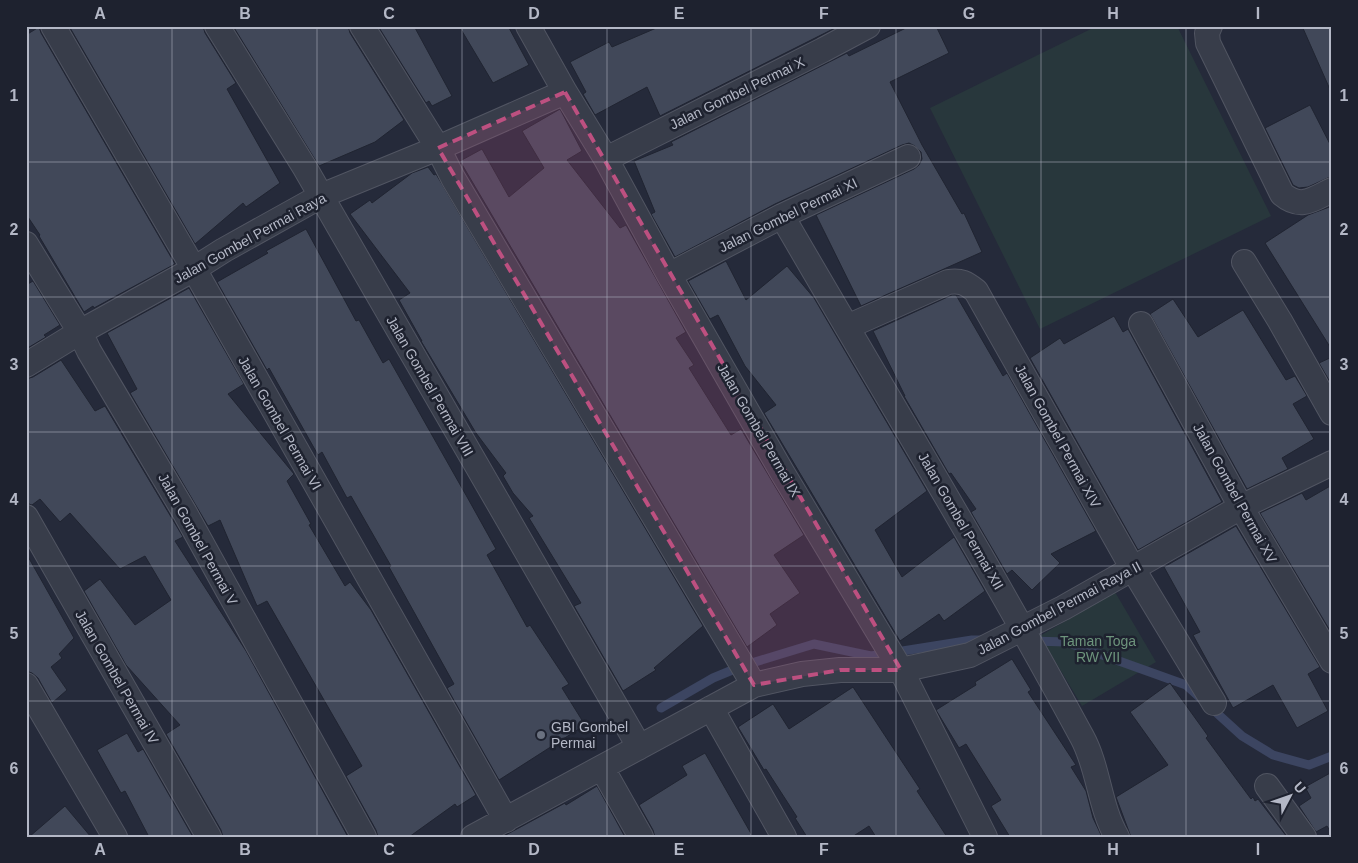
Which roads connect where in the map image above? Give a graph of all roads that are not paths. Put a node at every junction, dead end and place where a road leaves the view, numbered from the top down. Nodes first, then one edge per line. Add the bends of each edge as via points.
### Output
1 (53, 26) edge
2 (217, 26) edge
3 (362, 26) edge
4 (528, 26) edge
5 (868, 26) edge
6 (1210, 26) edge
7 (565, 92) junction
8 (438, 148) junction
9 (908, 157) dead end
10 (606, 159) junction
11 (1332, 190) edge
12 (321, 196) junction
13 (782, 216) junction
14 (26, 244) edge
15 (1244, 262) dead end
16 (194, 269) junction
17 (669, 275) junction
18 (1141, 324) dead end
19 (846, 327) junction
20 (80, 332) junction
21 (26, 365) edge
22 (1332, 412) edge
23 (1332, 463) edge
24 (1241, 507) junction
25 (26, 516) edge
26 (1132, 569) junction
27 (1024, 628) junction
28 (1332, 661) edge
29 (900, 670) junction
30 (26, 685) edge
31 (754, 685) junction
32 (1214, 703) dead end
33 (711, 708) junction
34 (638, 748) junction
35 (602, 768) junction
36 (1267, 786) dead end
37 (491, 830) edge
38 (116, 837) edge
39 (209, 837) edge
40 (364, 837) edge
41 (640, 837) edge
42 (784, 837) edge
43 (985, 837) edge
44 (1117, 837) edge
45 (1304, 837) edge

1 - 16 street, Jalan Gombel Permai VI
2 - 12 street, Jalan Gombel Permai VIII
3 - 8 street
4 - 7 street, Jalan Gombel Permai IX
5 - 10 street, Jalan Gombel Permai X
6 - 11 street via 1208,43 1282,194 1289,200 1303,203
7 - 8 street, Jalan Gombel Permai Raya
7 - 10 street, Jalan Gombel Permai IX
8 - 12 street, Jalan Gombel Permai Raya
8 - 31 street
9 - 13 street, Jalan Gombel Permai XI
10 - 17 street, Jalan Gombel Permai IX
12 - 16 street, Jalan Gombel Permai Raya
12 - 34 street, Jalan Gombel Permai VIII
13 - 17 street, Jalan Gombel Permai XI
13 - 19 street, Jalan Gombel Permai XII
14 - 20 street, Jalan Gombel Permai V
15 - 22 street
16 - 20 street, Jalan Gombel Permai Raya
16 - 37 street, Jalan Gombel Permai VI
17 - 29 street, Jalan Gombel Permai IX
18 - 24 street, Jalan Gombel Permai XV
19 - 26 street, Jalan Gombel Permai XIV via 948,282 966,283 976,291
19 - 27 street, Jalan Gombel Permai XII
20 - 21 street, Jalan Gombel Permai Raya
20 - 40 street, Jalan Gombel Permai V via 185,513
23 - 24 street, Jalan Gombel Permai Raya II
24 - 26 street, Jalan Gombel Permai Raya II
24 - 28 street, Jalan Gombel Permai XV
25 - 39 street, Jalan Gombel Permai IV
26 - 27 street, Jalan Gombel Permai Raya II
26 - 32 street, Jalan Gombel Permai XIV
27 - 29 street, Jalan Gombel Permai Raya II via 970,655
27 - 44 street, Jalan Gombel Permai XII via 1085,742
29 - 31 street, Jalan Gombel Permai Raya II via 840,670 802,674
29 - 43 street, Jalan Gombel Permai IX
30 - 38 street
31 - 33 street, Jalan Gombel Permai Raya II
33 - 34 street, Jalan Gombel Permai Raya II
33 - 42 street
34 - 35 street, Jalan Gombel Permai Raya II
35 - 37 street, Jalan Gombel Permai Raya II
35 - 41 street
36 - 45 street

